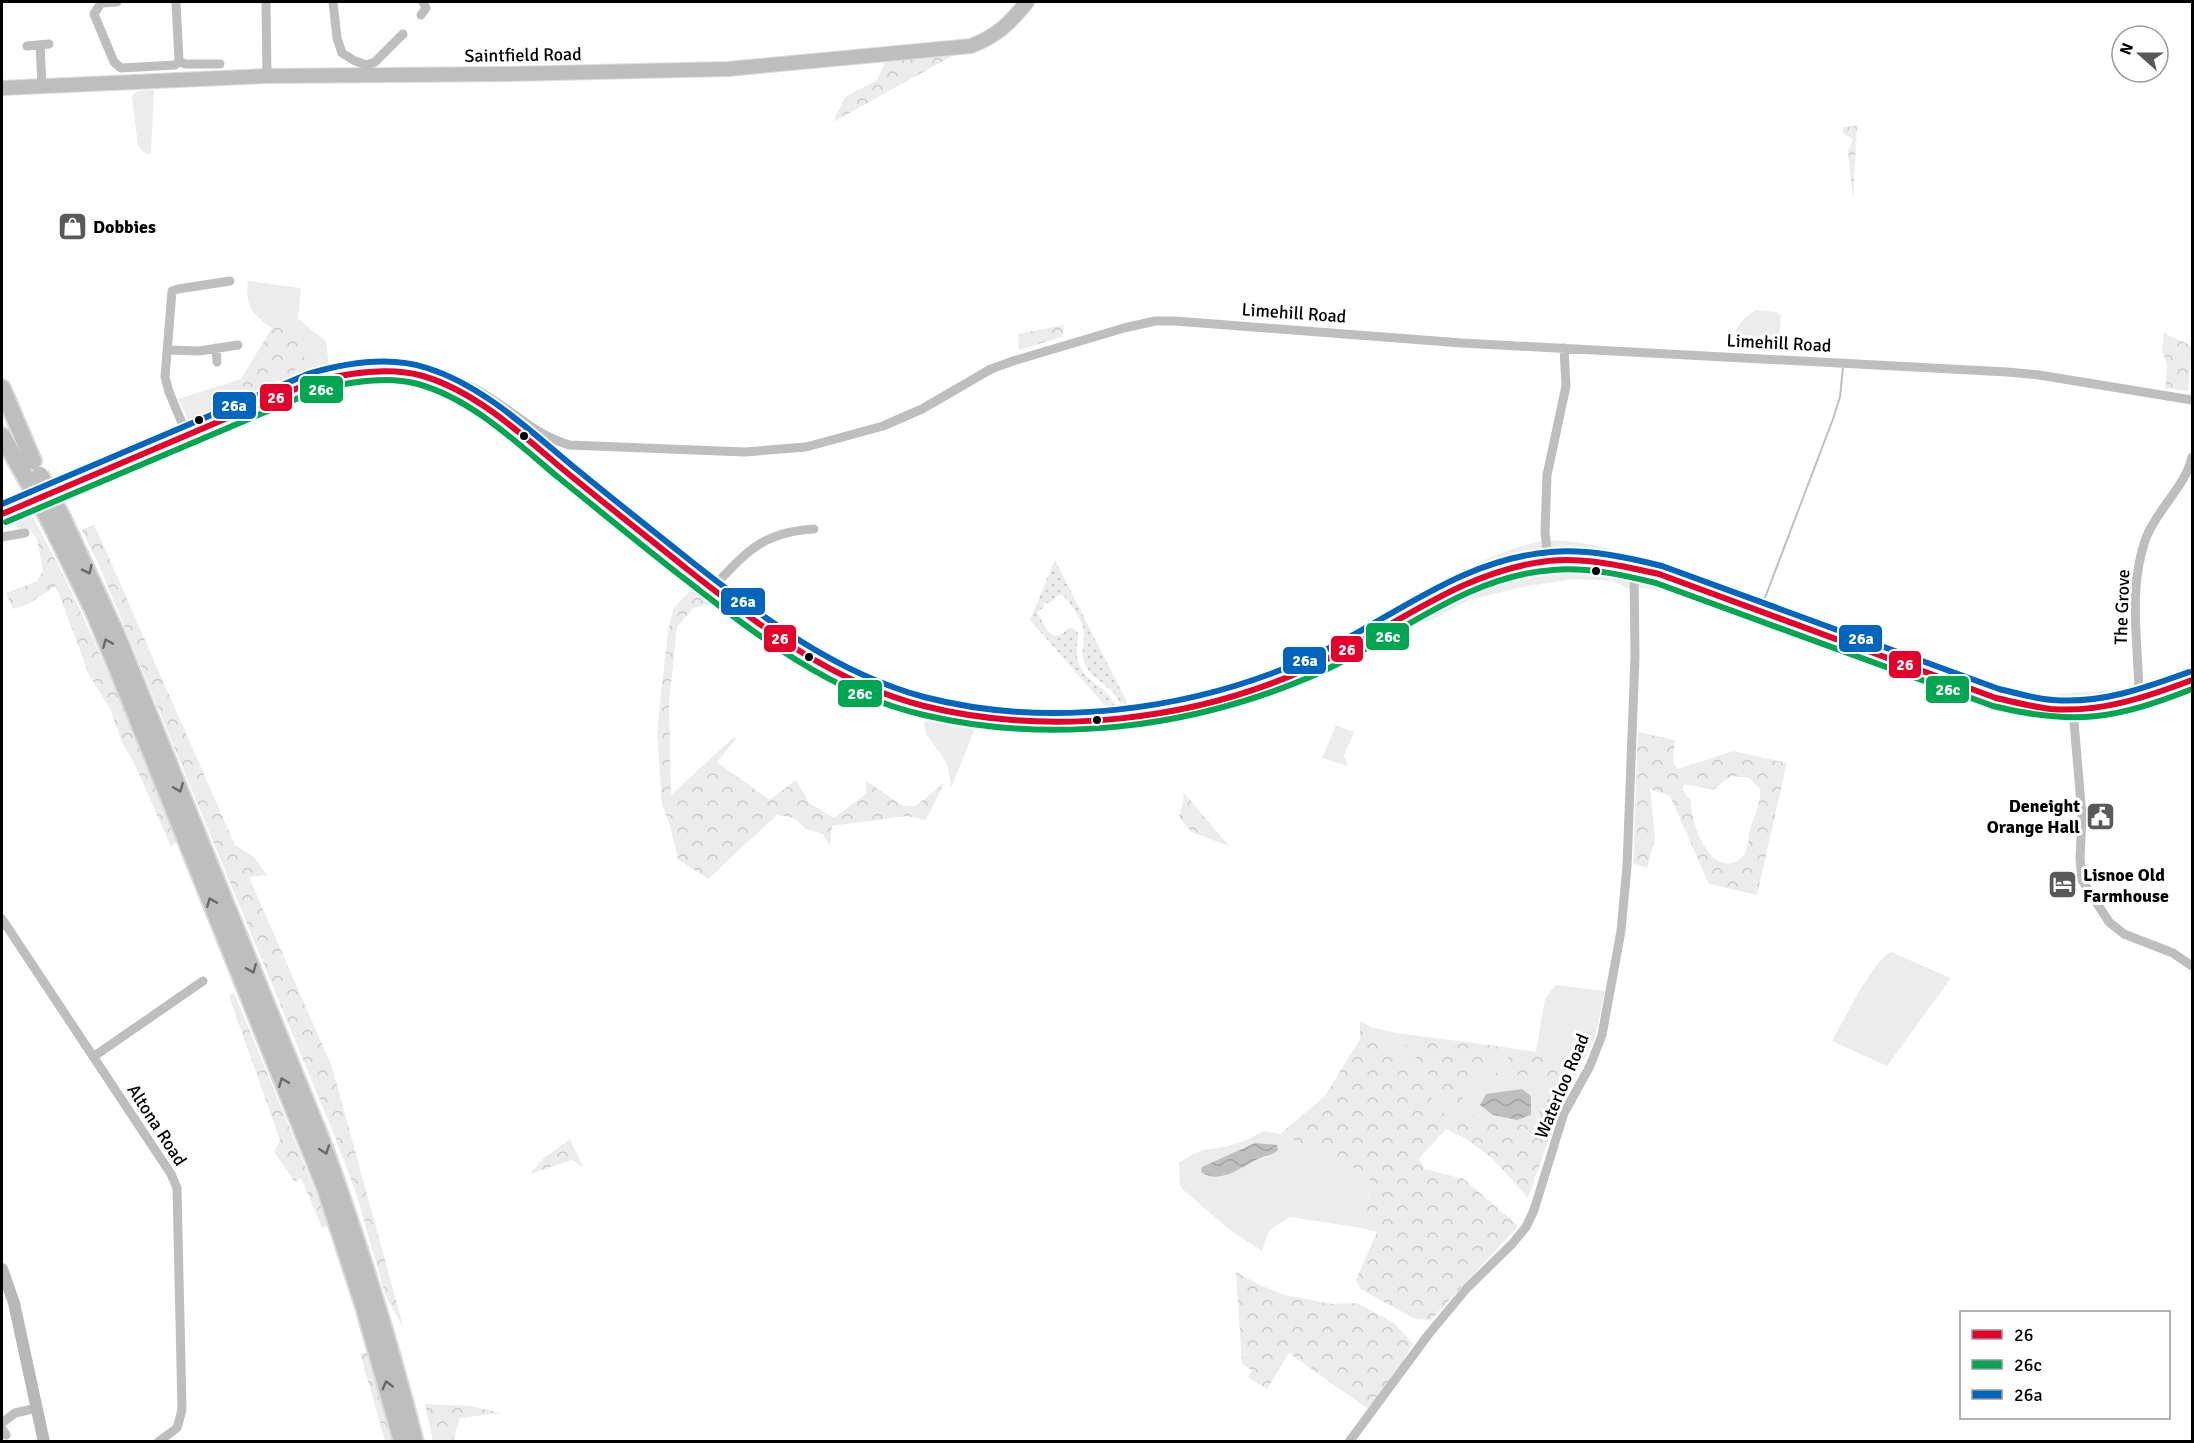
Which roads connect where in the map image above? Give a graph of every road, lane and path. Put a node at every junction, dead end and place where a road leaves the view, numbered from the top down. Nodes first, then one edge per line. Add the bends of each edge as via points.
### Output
1 (117, 2) edge
2 (176, 2) edge
3 (266, 2) edge
4 (333, 2) edge
5 (1028, 2) edge
6 (403, 34) dead end
7 (27, 46) dead end
8 (179, 61) junction
9 (220, 64) dead end
10 (267, 76) junction
11 (42, 85) junction
12 (2, 88) edge
13 (230, 281) dead end
14 (238, 345) dead end
15 (216, 348) junction
16 (1564, 348) junction
17 (168, 350) junction
18 (217, 362) dead end
19 (433, 380) junction
20 (2, 388) edge
21 (2193, 400) edge
22 (2, 410) edge
23 (187, 435) junction
24 (2, 436) edge
25 (2, 449) edge
26 (2193, 457) edge
27 (33, 475) junction
28 (2, 514) edge
29 (56, 519) junction
30 (814, 529) dead end
31 (25, 533) dead end
32 (2, 537) edge
33 (1548, 561) junction
34 (1634, 568) junction
35 (711, 589) junction
36 (2193, 680) edge
37 (2139, 699) junction
38 (2073, 710) junction
39 (2, 919) edge
40 (2193, 966) edge
41 (203, 981) dead end
42 (93, 1057) junction
43 (2, 1269) edge
44 (36, 1408) junction
45 (2, 1423) edge
46 (44, 1442) edge
47 (158, 1442) edge
48 (402, 1442) edge
49 (415, 1442) edge
50 (1349, 1442) edge

1 - 8 street via 101,3 94,14 114,62 121,68 175,65
2 - 8 street
3 - 10 street
4 - 6 street via 338,56 367,65
5 - 10 main road, Saintfield Road via 989,39 971,46 892,55 728,69
7 - 11 street via 44,45
8 - 9 street
10 - 11 main road, Saintfield Road
11 - 12 main road, Saintfield Road
13 - 17 street via 172,291
14 - 15 street
15 - 17 street
15 - 18 street
16 - 19 street, Limehill Road via 1155,321 991,369 922,409 883,426 806,447 745,452 569,445 545,435 466,385 441,377
16 - 21 street, Limehill Road via 2007,372
16 - 33 street via 1566,386 1547,475
17 - 23 street via 165,377
19 - 23 street via 397,372 324,378
19 - 35 street via 465,395 506,424
20 - 27 highway
22 - 27 highway
23 - 28 street
24 - 27 highway
25 - 27 highway
26 - 37 street, The Grove via 2146,538 2136,577
27 - 29 highway, bridge
48 -> 29 highway via 361,1295 325,1187
29 -> 49 highway via 117,636 321,1138 376,1302
30 - 35 street via 760,542
31 - 32 street
33 - 34 street via 1600,562
33 - 35 street via 1467,582 1311,666 1262,686 1190,706 1061,720 958,713 875,692 797,651
34 - 38 street via 1996,698
34 - 50 street, Waterloo Road via 1628,866 1602,1035 1564,1113 1526,1227 1428,1335
36 - 37 street
37 - 38 street
38 - 40 street via 2082,816 2082,880 2109,922 2124,934 2173,953
39 - 42 street, Altona Road
41 - 42 street
42 - 47 street, Altona Road via 177,1188 182,1410 177,1428
43 - 44 street via 14,1304
44 - 45 street via 15,1413
44 - 46 street

